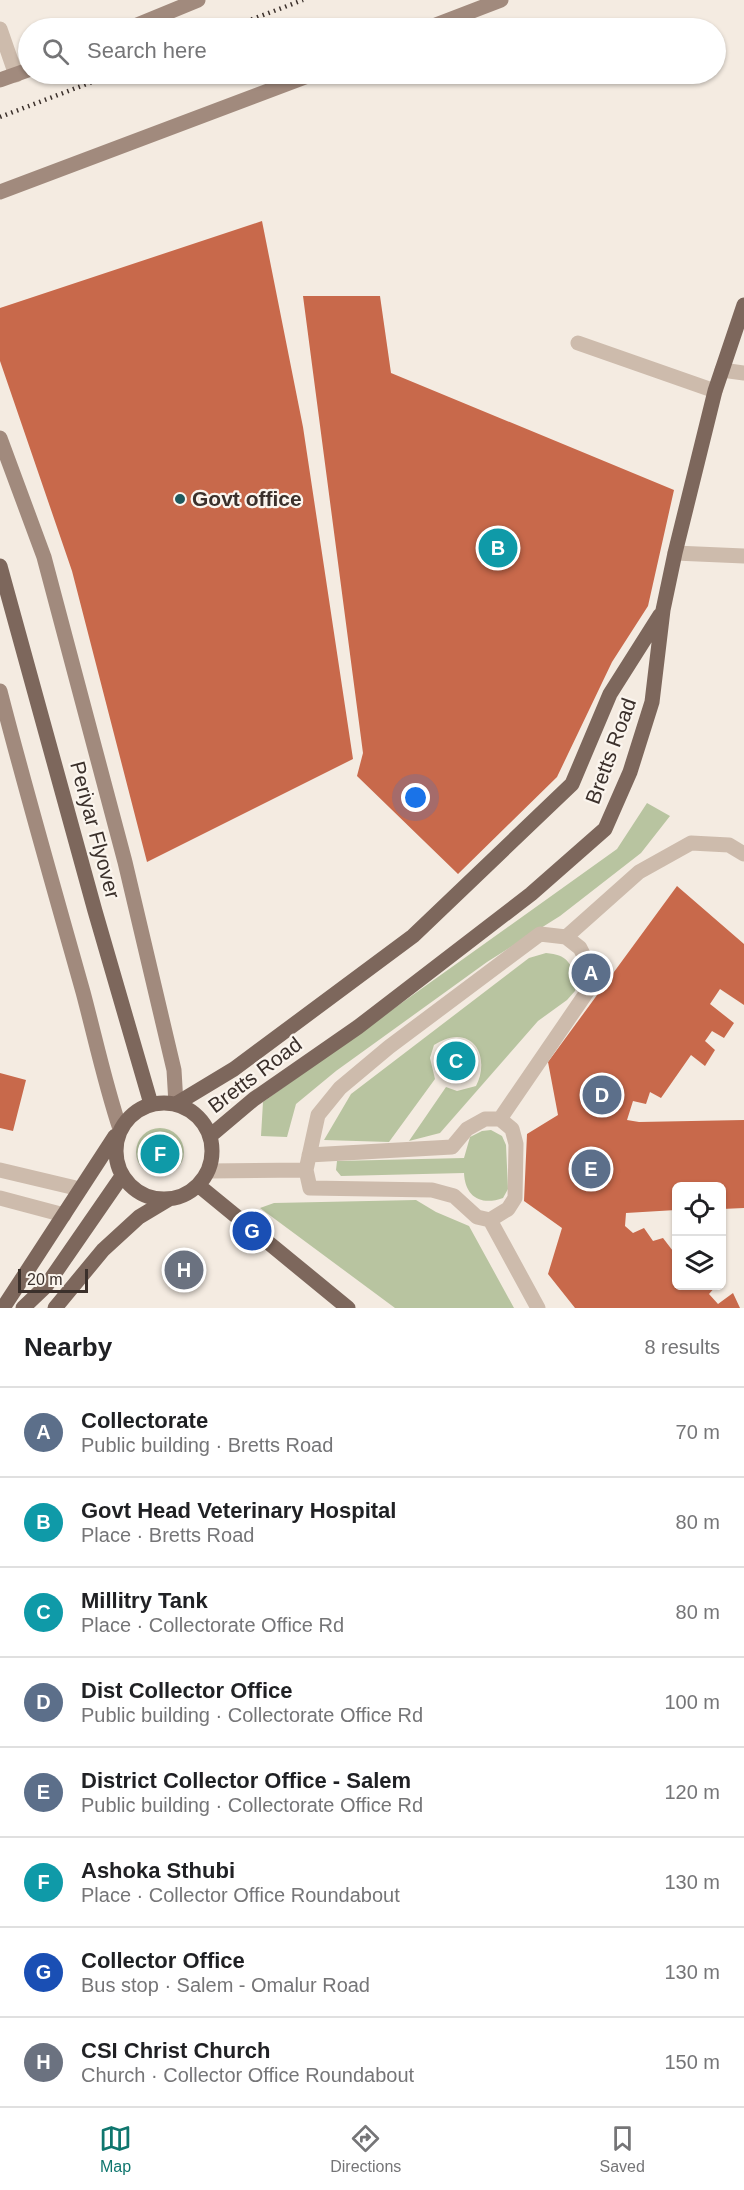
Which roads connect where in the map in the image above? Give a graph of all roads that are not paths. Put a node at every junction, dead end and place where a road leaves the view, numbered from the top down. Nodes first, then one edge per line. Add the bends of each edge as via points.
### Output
1 (198, 0) edge
2 (501, 0) edge
3 (154, 18) edge
4 (454, 18) edge
5 (0, 29) edge
6 (18, 65) edge
7 (18, 74) edge
8 (0, 80) edge
9 (286, 84) edge
10 (0, 192) edge
11 (744, 305) edge
12 (578, 343) dead end
13 (722, 370) junction
14 (744, 373) edge
15 (716, 392) junction
16 (0, 438) edge
17 (675, 553) junction
18 (744, 556) edge
19 (0, 566) edge
20 (663, 610) junction
21 (0, 691) edge
22 (744, 854) edge
23 (566, 937) junction
24 (151, 1104) junction
25 (176, 1104) junction
26 (500, 1119) junction
27 (120, 1129) junction
28 (210, 1136) junction
29 (308, 1162) junction
30 (0, 1170) edge
31 (208, 1171) junction
32 (122, 1176) junction
33 (198, 1185) junction
34 (80, 1189) junction
35 (0, 1198) edge
36 (170, 1199) junction
37 (64, 1215) junction
38 (490, 1220) junction
39 (3, 1308) edge
40 (23, 1308) edge
41 (55, 1308) edge
42 (348, 1308) edge
43 (538, 1308) edge

1 - 3 street
2 - 4 street
5 - 6 street
7 - 8 street
9 - 10 street
11 - 13 main road, Bretts Road
12 - 15 street
13 - 14 street
13 - 15 main road, Bretts Road
15 - 17 main road, Bretts Road
16 - 25 street via 44,557 116,828 174,1070
17 - 18 street
17 - 20 main road, Bretts Road
19 - 24 main road, Periyar Flyover
20 - 25 main road via 610,694 572,784 413,936 234,1069
20 - 28 main road, Bretts Road via 652,702 630,772 605,829 531,894 358,1027 254,1099
21 - 27 street
22 - 23 street via 729,845 691,843 639,872
23 - 26 street via 580,948 590,968 589,989
23 - 29 street via 540,934 339,1088 318,1115
24 - 25 main road
24 - 27 main road via 139,1109
25 - 28 main road via 197,1116
26 - 29 street via 485,1119 467,1129 452,1147
26 - 38 street via 512,1129 516,1144 515,1198 508,1209
27 - 32 main road via 115,1152
27 - 34 main road
28 - 31 main road
29 - 31 street
29 - 38 street via 310,1188 432,1190 454,1196 477,1218
30 - 34 street
31 - 33 main road
32 - 36 main road via 142,1195
32 - 40 main road via 46,1286
33 - 36 main road
33 - 42 main road
34 - 37 main road
35 - 37 street
36 - 41 main road via 139,1218 103,1250
37 - 39 main road
38 - 43 street

